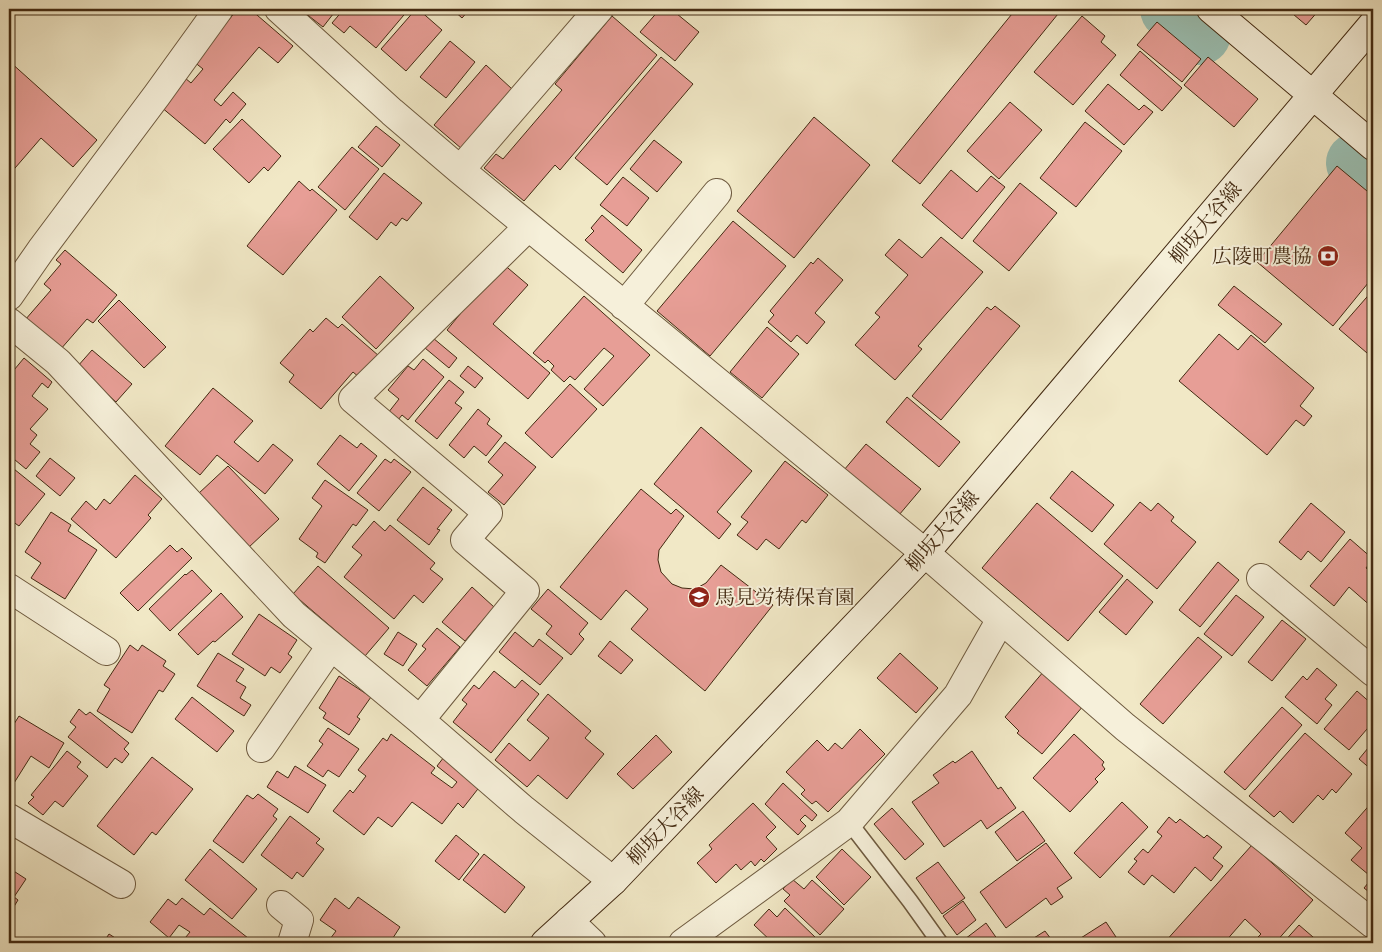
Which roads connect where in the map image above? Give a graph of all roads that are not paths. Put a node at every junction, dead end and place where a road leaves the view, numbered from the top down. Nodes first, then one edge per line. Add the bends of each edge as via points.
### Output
1 (219, 9) edge
2 (279, 9) edge
3 (599, 9) edge
4 (1211, 9) edge
5 (1373, 24) edge
6 (1314, 95) junction
7 (1373, 146) edge
8 (460, 170) junction
9 (717, 193) dead end
10 (528, 227) junction
11 (9, 296) edge
12 (624, 306) junction
13 (9, 322) edge
14 (925, 553) junction
15 (1261, 578) dead end
16 (9, 588) edge
17 (1000, 619) junction
18 (331, 646) junction
19 (106, 651) dead end
20 (1373, 672) edge
21 (420, 720) junction
22 (261, 748) dead end
23 (9, 818) edge
24 (848, 822) junction
25 (613, 881) junction
26 (121, 884) dead end
27 (281, 904) dead end
28 (569, 921) junction
29 (1373, 924) edge
30 (292, 943) edge
31 (545, 943) edge
32 (592, 943) edge
33 (683, 943) edge
34 (940, 943) edge

1 - 11 street
2 - 8 street
3 - 8 street
4 - 6 street
5 - 6 street, 柳坂大谷線
6 - 7 street
6 - 14 street, 柳坂大谷線
8 - 10 street
9 - 12 street
10 - 12 street
10 - 21 street via 353,399 488,513 465,540 525,591
12 - 14 street
13 - 18 street via 58,362 294,615
14 - 17 street
14 - 25 street, 柳坂大谷線
15 - 20 street
16 - 19 street
17 - 24 street via 958,695
17 - 29 street via 1125,727
18 - 21 street
18 - 22 street
21 - 25 street
23 - 26 street
24 - 33 street
24 - 34 lane
25 - 28 street, 柳坂大谷線
27 - 30 street via 299,920
28 - 31 street, 柳坂大谷線
28 - 32 street

